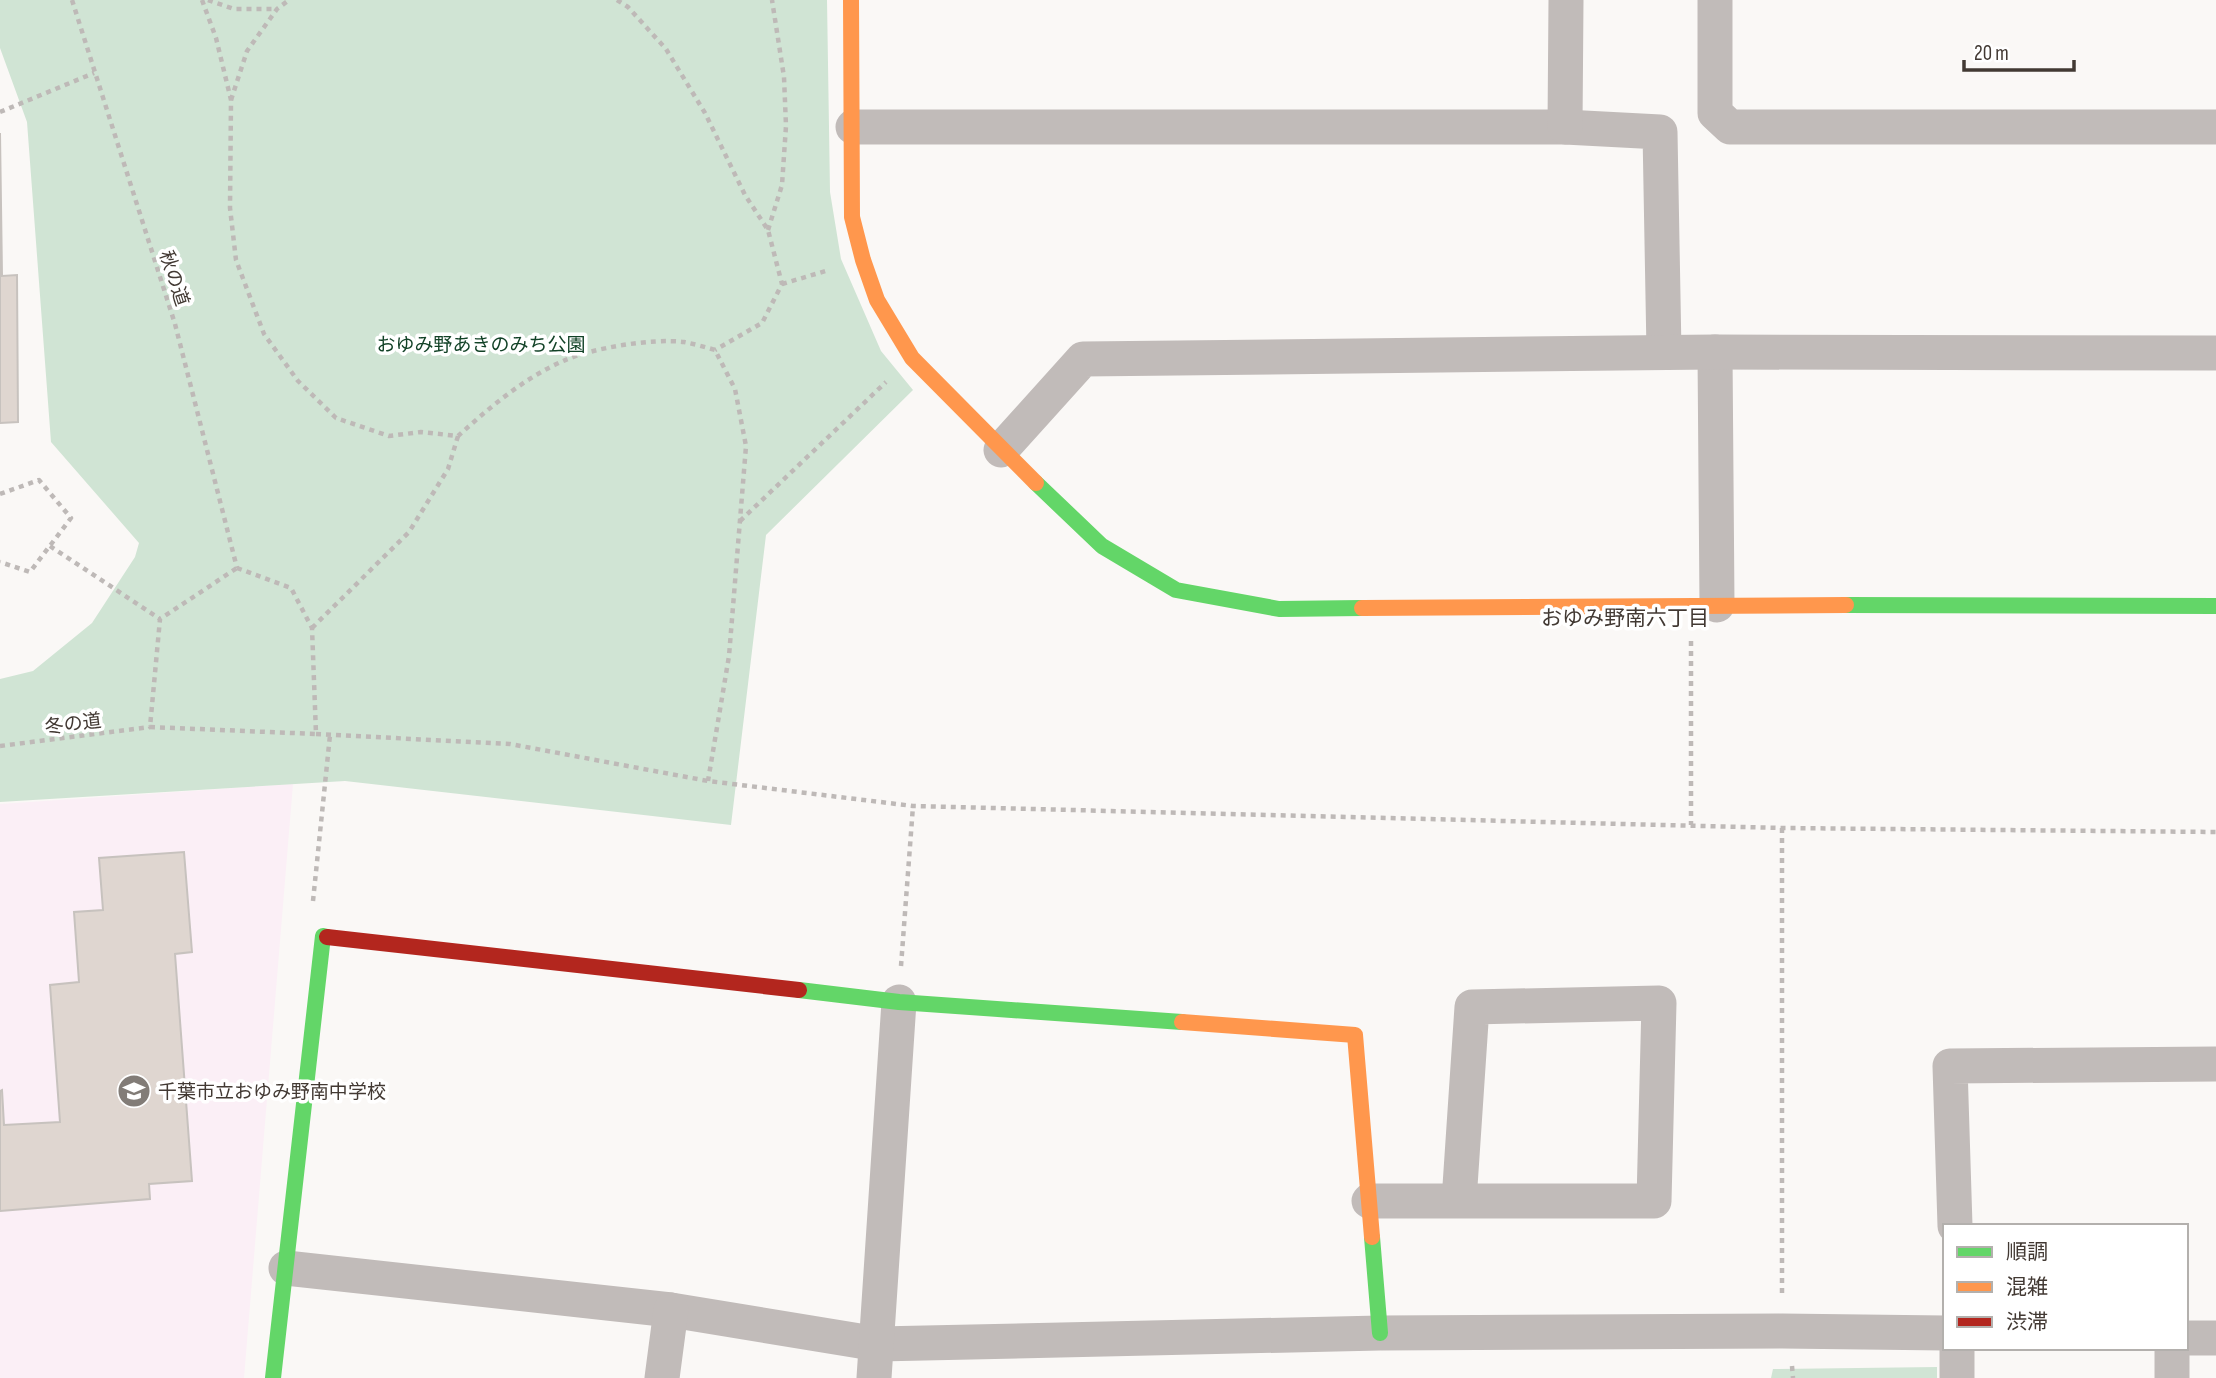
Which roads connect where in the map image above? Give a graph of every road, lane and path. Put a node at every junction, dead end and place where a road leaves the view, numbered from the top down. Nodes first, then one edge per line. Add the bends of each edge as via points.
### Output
1 (72, 0) edge
2 (202, 0) edge
3 (208, 0) edge
4 (289, 0) edge
5 (617, 0) edge
6 (772, 0) edge
7 (851, 0) edge
8 (1566, 0) edge
9 (1714, 0) edge
10 (277, 9) junction
11 (94, 73) junction
12 (231, 100) junction
13 (0, 112) edge
14 (853, 127) junction
15 (1565, 127) junction
16 (2216, 127) edge
17 (768, 230) junction
18 (863, 260) junction
19 (782, 284) junction
20 (715, 349) junction
21 (1664, 352) junction
22 (1714, 352) junction
23 (2216, 353) edge
24 (912, 358) junction
25 (458, 436) junction
26 (1000, 450) junction
27 (0, 494) edge
28 (740, 522) junction
29 (50, 545) junction
30 (0, 562) edge
31 (237, 568) junction
32 (1717, 605) junction
33 (2216, 606) edge
34 (160, 619) junction
35 (312, 628) junction
36 (150, 727) junction
37 (316, 734) junction
38 (330, 735) junction
39 (0, 746) edge
40 (708, 781) junction
41 (913, 806) junction
42 (1782, 828) junction
43 (2216, 832) edge
44 (323, 936) junction
45 (899, 1002) junction
46 (2216, 1065) edge
47 (1369, 1201) junction
48 (1459, 1201) junction
49 (1955, 1224) edge
50 (286, 1268) junction
51 (671, 1310) junction
52 (1782, 1331) junction
53 (1380, 1333) junction
54 (1943, 1333) edge
55 (2188, 1338) edge
56 (2216, 1338) edge
57 (878, 1344) junction
58 (1957, 1350) edge
59 (2172, 1350) edge
60 (273, 1378) edge
61 (662, 1378) edge
62 (874, 1378) edge
63 (1957, 1378) edge
64 (2172, 1378) edge

1 - 11 path, 秋の道
2 - 12 path
3 - 10 path via 234,9
4 - 10 path
5 - 17 path via 666,49
6 - 17 path via 786,126 782,185
7 - 14 street
8 - 15 street
9 - 16 street via 1715,113 1730,127
10 - 12 path via 247,51
11 - 13 path
11 - 31 path, 秋の道 via 175,324
12 - 25 path via 230,208 236,260 264,334 298,381 336,418 388,436 421,432
14 - 15 street
14 - 18 street via 852,217
15 - 21 street via 1660,132
17 - 19 path
18 - 19 path
18 - 24 street via 877,300
19 - 20 path via 762,323
20 - 25 path via 682,342 623,345 563,361 521,386
20 - 28 path via 735,389 746,446
21 - 22 street
21 - 26 street via 1083,359
22 - 23 street
22 - 32 street
24 - 26 street
24 - 28 path
25 - 35 path via 448,469 409,532
26 - 32 street via 1102,546 1176,590 1279,610
27 - 29 path via 39,480 71,518
28 - 40 path via 729,656
29 - 30 path via 30,572
29 - 34 path
31 - 34 path
31 - 35 path via 291,588
32 - 33 street
34 - 36 path
35 - 37 path
36 - 37 path, 冬の道
36 - 39 path, 冬の道
37 - 38 path, 冬の道
38 - 40 path, 冬の道 via 510,744
38 - 44 path via 310,925
40 - 41 path, 冬の道
41 - 42 path, 冬の道
41 - 45 path
42 - 43 path, 冬の道
42 - 52 path
44 - 45 street
44 - 50 street
45 - 47 street via 1355,1035
45 - 57 street
46 - 49 street via 1950,1066
47 - 48 street
47 - 53 street
48 - 48 street via 1654,1200 1659,1003 1472,1007
50 - 51 street
50 - 60 street
51 - 57 street
51 - 61 street
52 - 53 street
52 - 54 street
53 - 57 street
55 - 56 street
57 - 62 street
58 - 63 street
59 - 64 street

